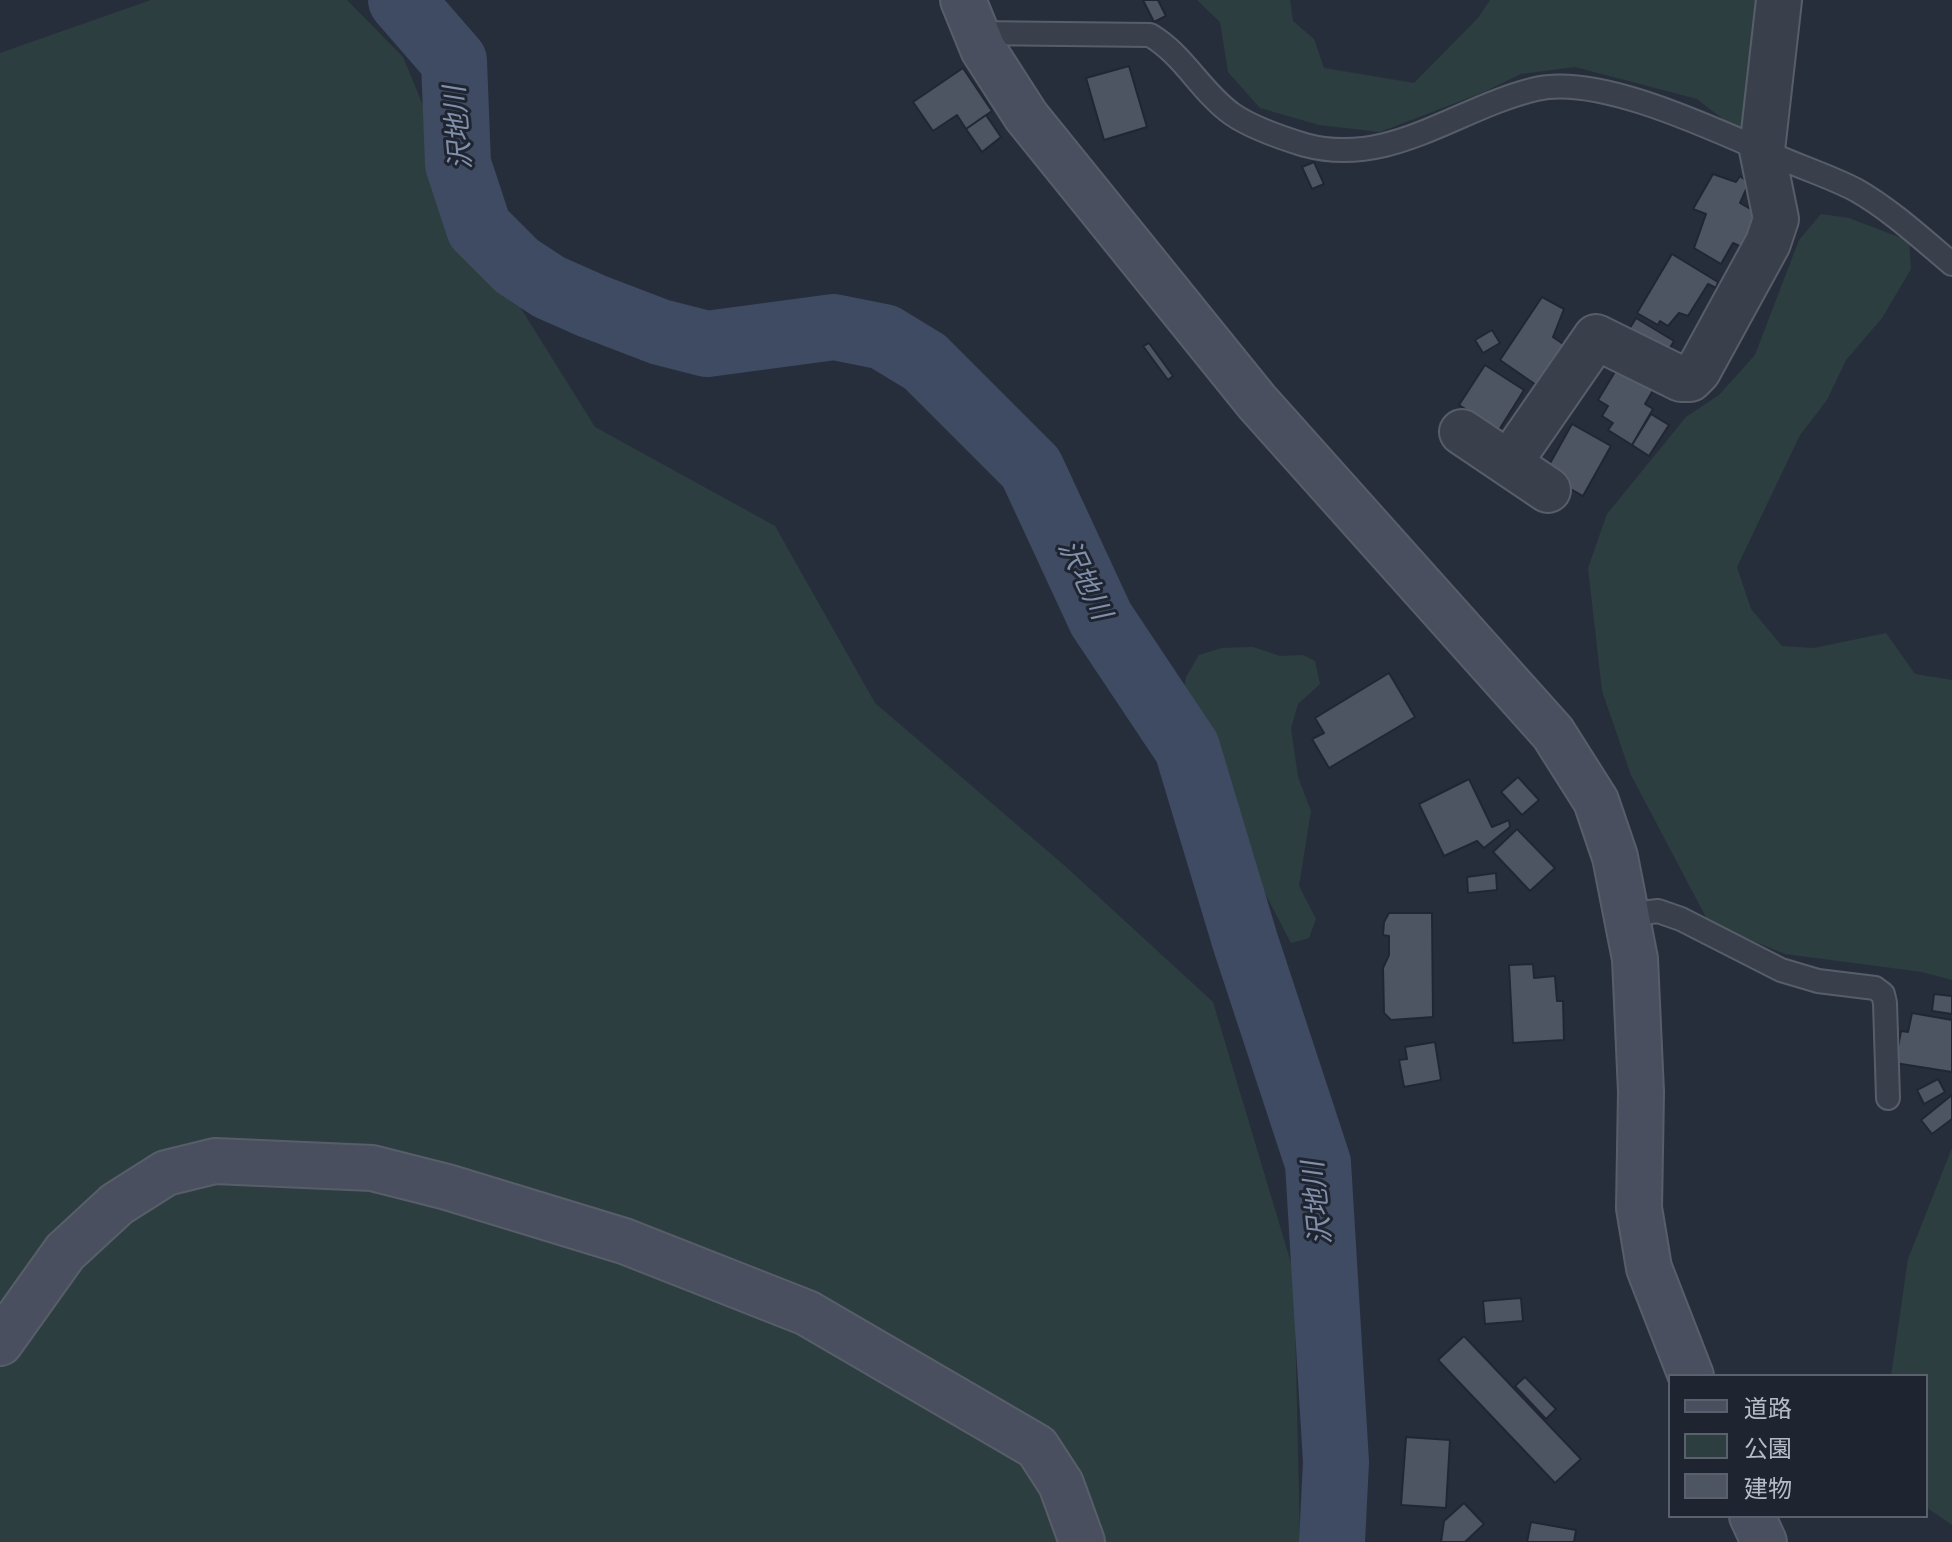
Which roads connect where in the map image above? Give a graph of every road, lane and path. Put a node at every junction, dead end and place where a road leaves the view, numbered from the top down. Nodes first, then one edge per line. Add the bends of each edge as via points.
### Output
1 (1779, 0) edge
2 (970, 16) edge
3 (1762, 150) junction
4 (1952, 264) edge
5 (1462, 432) dead end
6 (1509, 463) junction
7 (1548, 490) dead end
8 (1626, 915) junction
9 (1888, 1098) dead end
10 (0, 1343) edge
11 (1690, 1374) edge
12 (1753, 1518) edge
13 (1082, 1542) edge
14 (1764, 1542) edge

1 - 3 street
2 - 3 lane via 1150,35 1170,46 1231,114 1305,145 1346,151 1395,145 1536,89 1565,87 1651,106
2 - 8 street via 983,49 1026,116 1257,402 1553,733 1596,801 1615,857
3 - 4 lane via 1856,191
3 - 6 street via 1776,219 1698,371 1681,379 1596,337
5 - 6 street
6 - 7 street
8 - 9 lane via 1658,911 1781,970 1875,988 1885,1003
8 - 11 street via 1635,959 1641,1092 1639,1208 1649,1268
10 - 13 street via 65,1252 117,1204 166,1173 215,1161 372,1168 624,1241 807,1313 1037,1447 1061,1484
12 - 14 street

